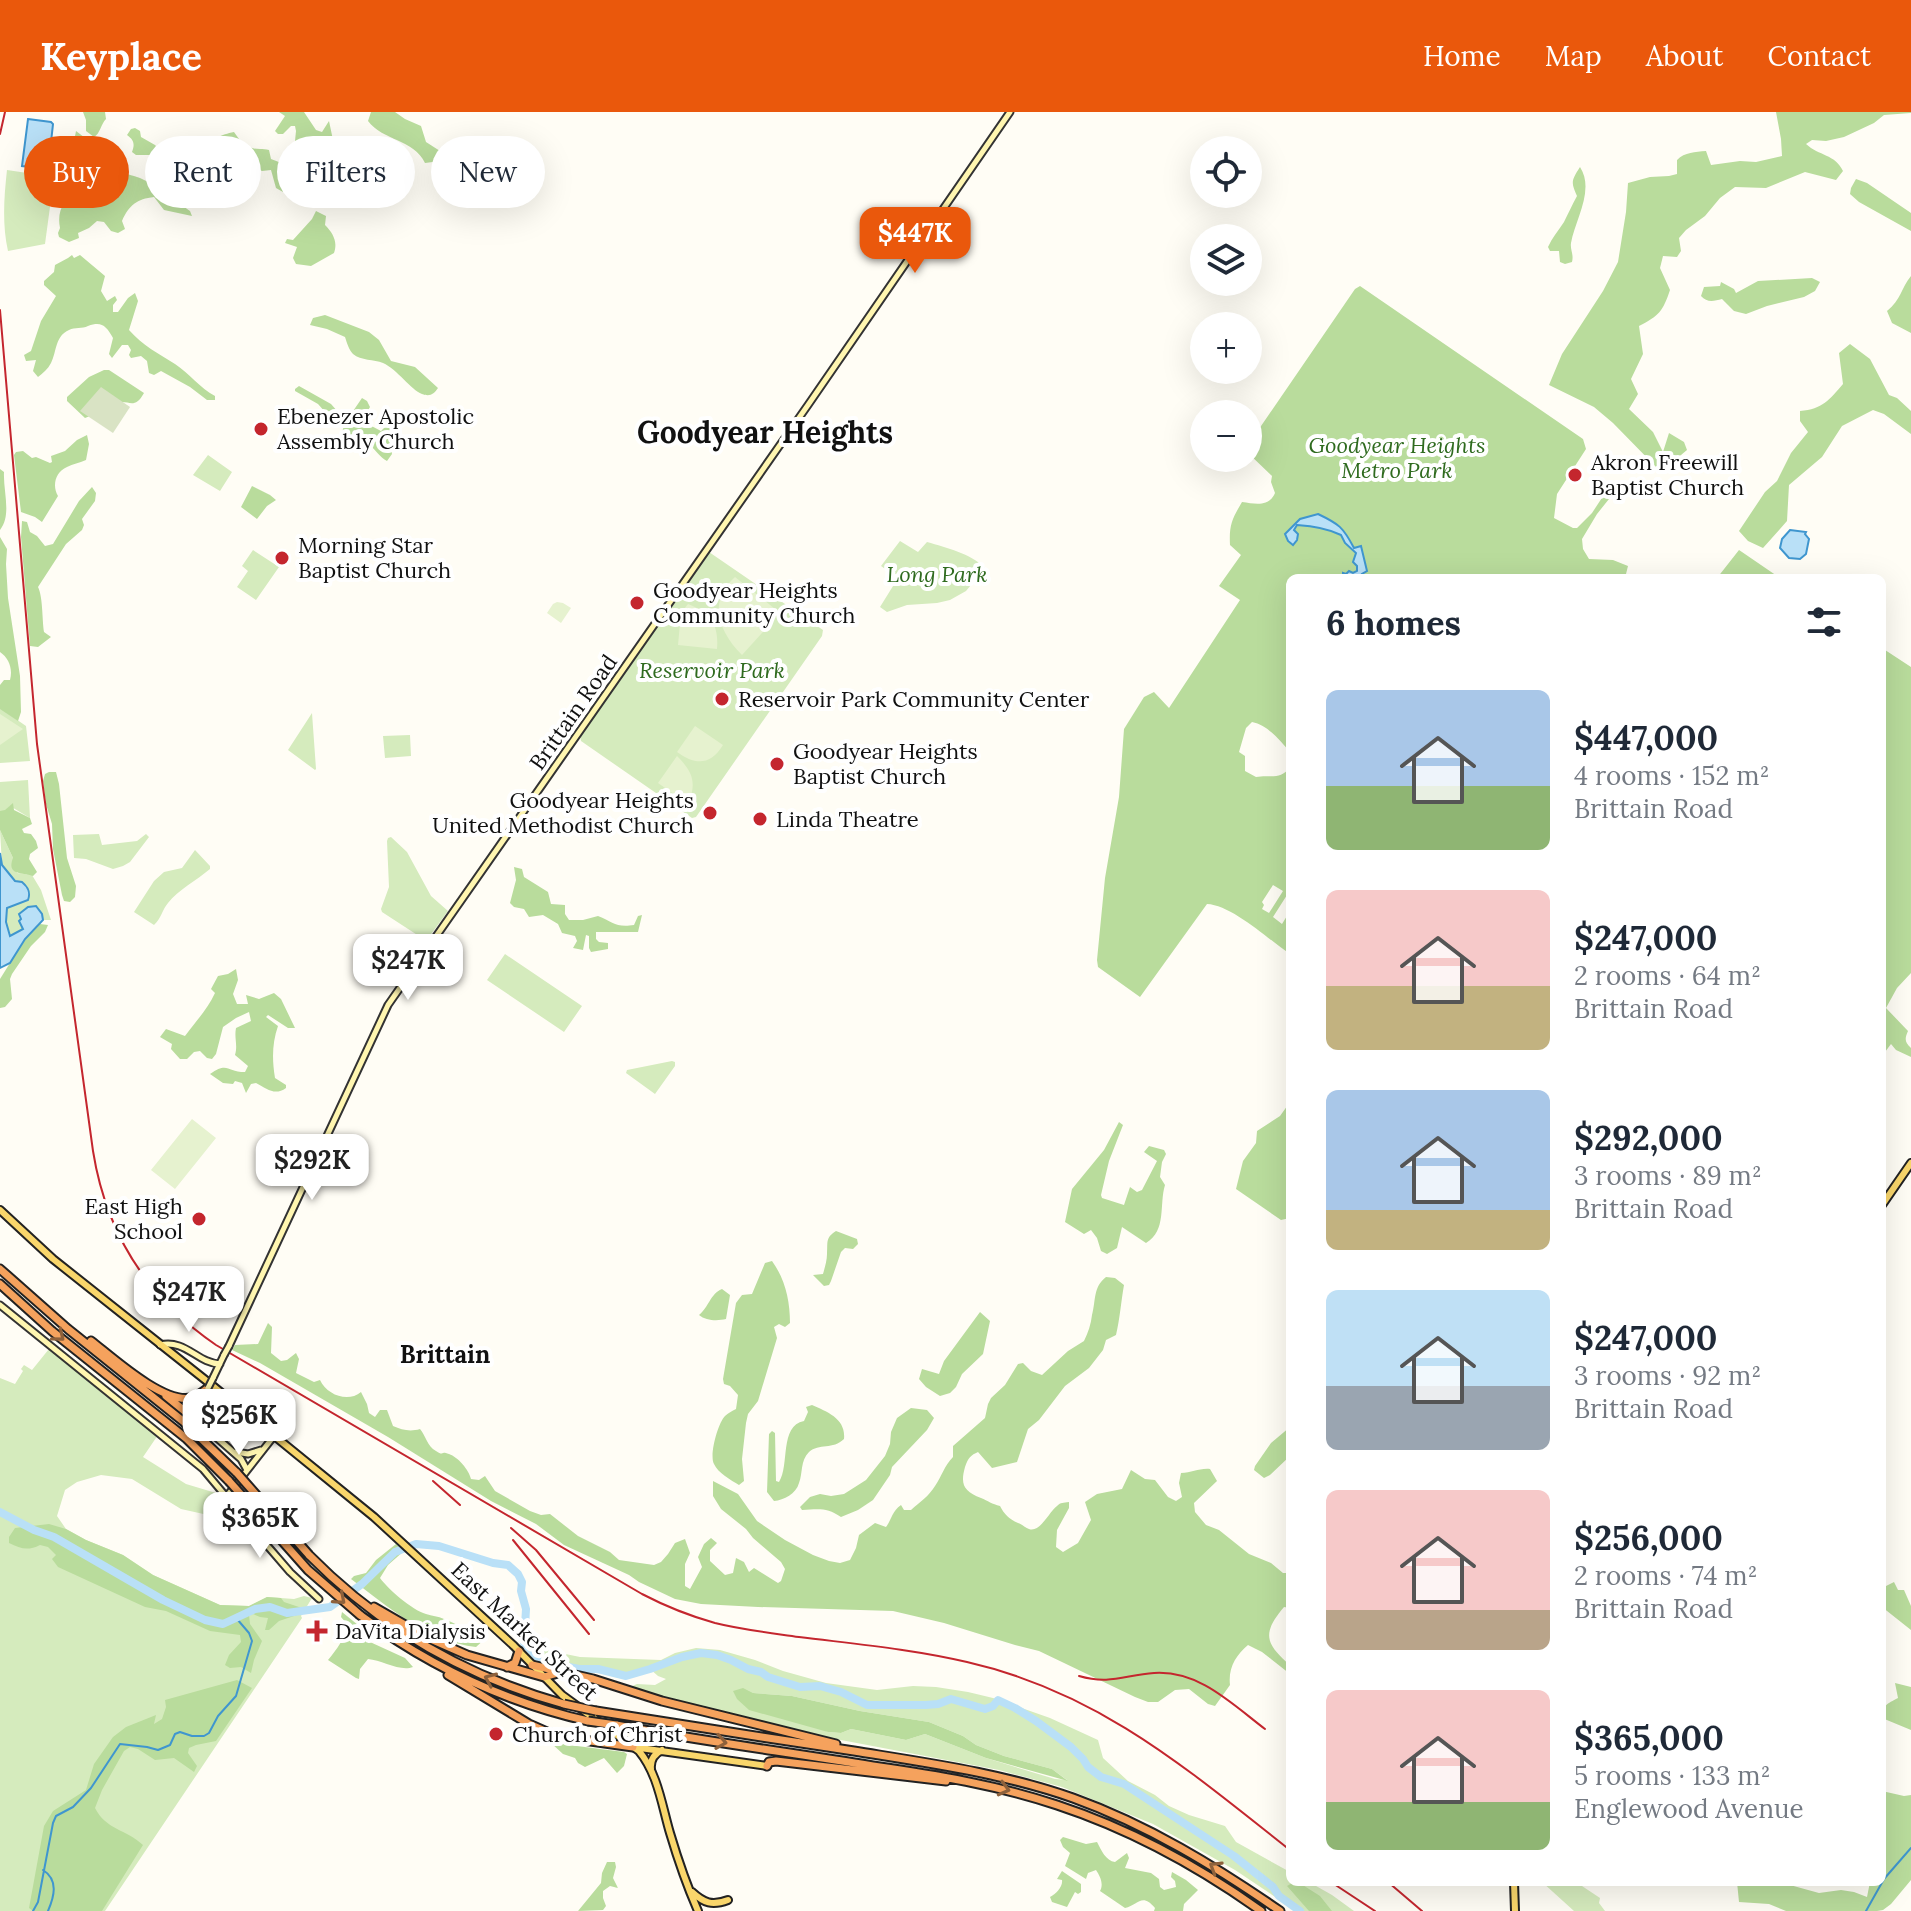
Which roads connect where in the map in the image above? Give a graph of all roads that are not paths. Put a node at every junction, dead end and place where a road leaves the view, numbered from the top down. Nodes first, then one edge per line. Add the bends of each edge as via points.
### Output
1 (1010, 112) edge
2 (1911, 1163) edge
3 (1886, 1199) edge
4 (0, 1210) edge
5 (0, 1269) edge
6 (0, 1284) edge
7 (0, 1305) edge
8 (44, 1309) junction
9 (160, 1345) junction
10 (220, 1364) junction
11 (208, 1388) junction
12 (160, 1391) junction
13 (208, 1430) junction
14 (274, 1436) junction
15 (265, 1448) junction
16 (232, 1450) junction
17 (247, 1470) junction
18 (227, 1496) junction
19 (319, 1599) dead end
20 (367, 1605) junction
21 (519, 1651) junction
22 (430, 1662) junction
23 (532, 1665) junction
24 (507, 1667) junction
25 (562, 1673) junction
26 (544, 1677) junction
27 (633, 1747) junction
28 (662, 1750) junction
29 (888, 1757) junction
30 (767, 1766) joint
31 (652, 1773) junction
32 (971, 1781) junction
33 (1514, 1886) edge
34 (689, 1890) junction
35 (728, 1900) dead end
36 (698, 1911) edge
37 (1261, 1911) edge
38 (1280, 1911) edge
39 (1515, 1911) edge

1 - 10 main road, Brittain Road, bridge via 388,1005
2 - 3 main road
4 - 9 main road, East Market Street
5 - 8 highway
6 -> 22 highway, bridge via 176,1429 308,1570 360,1615
7 - 18 main road via 203,1469
8 - 12 highway
8 - 20 highway, bridge via 184,1422 301,1547
9 - 10 main road via 178,1344
9 - 14 main road, East Market Street
10 - 11 main road, Brittain Road, bridge
11 - 12 highway via 187,1398
11 - 13 main road, Brittain Road via 202,1411
12 - 13 highway
13 - 16 main road
14 - 15 main road
14 - 21 main road, East Market Street via 410,1549
15 - 16 main road via 248,1454
15 - 17 main road
16 - 17 main road
17 - 18 main road
18 - 19 main road
20 - 24 highway via 439,1644
29 -> 20 highway, bridge via 564,1704 469,1670
21 - 23 main road, East Market Street
21 - 24 highway
22 - 27 highway via 547,1732
22 -> 32 highway, bridge via 504,1696 588,1721
23 - 25 highway
23 - 26 main road, East Market Street
24 - 26 highway
25 - 26 highway
25 - 29 highway
26 - 27 main road, East Market Street
27 - 28 main road
27 - 31 main road, East Market Street
28 - 30 main road
28 - 31 main road via 652,1759
38 -> 29 highway via 1189,1851 1096,1807 1010,1779
30 - 32 highway via 776,1761
31 - 34 main road, East Market Street
32 -> 37 highway via 1058,1805 1128,1833 1199,1870
33 - 39 main road
34 - 35 main road via 709,1904
34 - 36 main road, East Market Street

